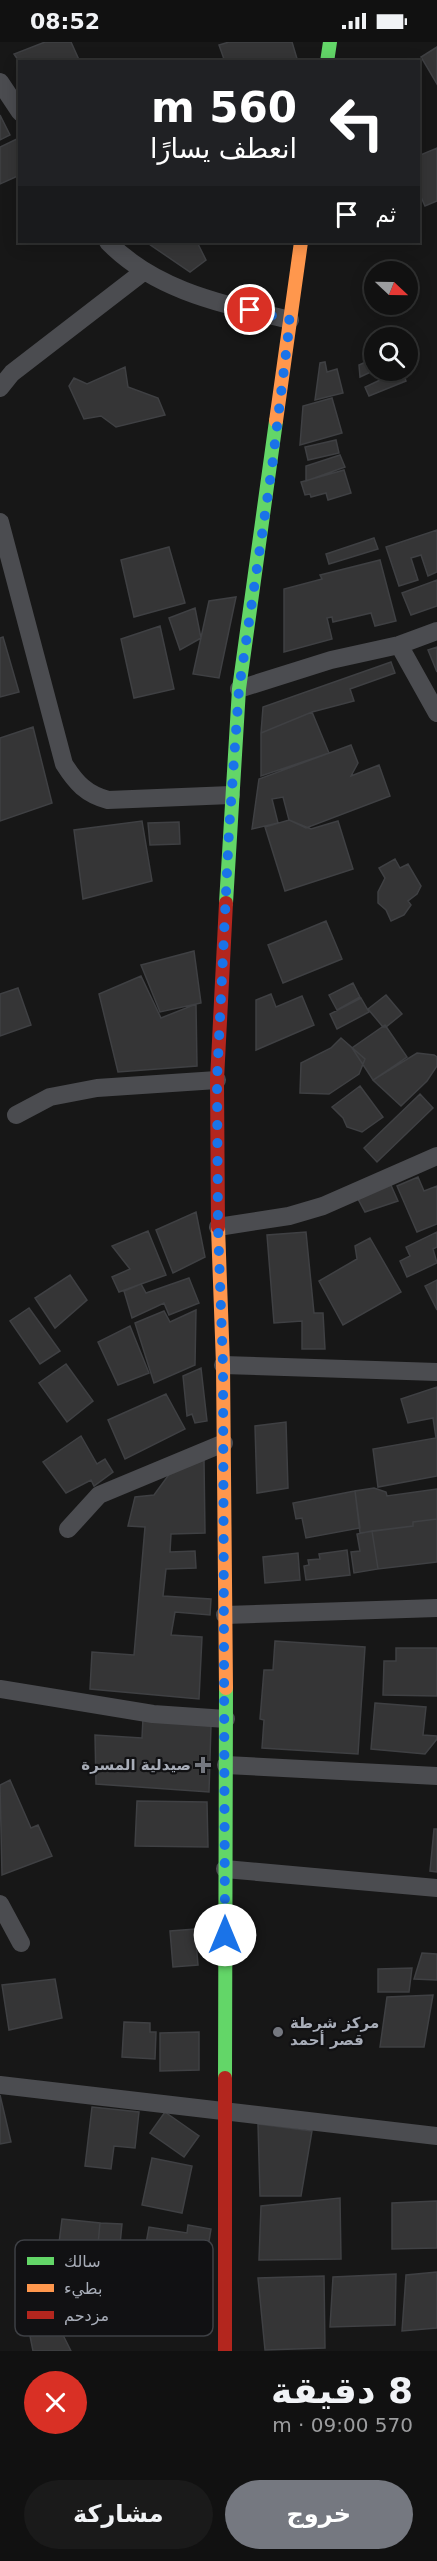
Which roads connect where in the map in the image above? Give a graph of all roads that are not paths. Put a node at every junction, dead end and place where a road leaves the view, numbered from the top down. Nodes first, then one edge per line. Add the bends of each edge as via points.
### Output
1 (330, 42) edge
2 (327, 60) edge
3 (0, 82) edge
4 (18, 109) edge
5 (109, 243) edge
6 (301, 243) edge
7 (143, 272) junction
8 (290, 320) junction
9 (0, 388) edge
10 (0, 522) edge
11 (437, 631) edge
12 (399, 645) junction
13 (239, 689) junction
14 (437, 713) edge
15 (231, 795) junction
16 (217, 1080) junction
17 (16, 1114) dead end
18 (436, 1159) edge
19 (218, 1227) junction
20 (223, 1365) junction
21 (437, 1372) edge
22 (224, 1443) junction
23 (68, 1529) dead end
24 (437, 1608) edge
25 (225, 1615) junction
26 (0, 1689) edge
27 (226, 1719) junction
28 (226, 1765) junction
29 (437, 1776) edge
30 (225, 1869) junction
31 (437, 1888) edge
32 (0, 1904) edge
33 (21, 1943) dead end
34 (0, 2085) edge
35 (224, 2111) junction
36 (437, 2136) edge
37 (225, 2351) edge

1 - 2 main road
3 - 4 street
5 - 7 street
6 - 8 main road
7 - 8 street via 204,299
7 - 9 street via 12,373
8 - 13 main road
10 - 15 street via 64,764 76,783 94,796 108,800
11 - 12 street
12 - 13 street via 331,660
12 - 14 street
13 - 15 main road
15 - 16 main road
16 - 17 street via 97,1088 50,1097
16 - 19 main road
18 - 19 street via 323,1206 289,1216
19 - 20 main road
20 - 21 street
20 - 22 main road
22 - 23 street via 99,1495
22 - 25 main road
24 - 25 street
25 - 27 main road
26 - 27 street via 153,1714
27 - 28 main road
28 - 29 street
28 - 30 main road
30 - 31 street
30 - 35 main road
32 - 33 street
34 - 35 street
35 - 36 street
35 - 37 main road

